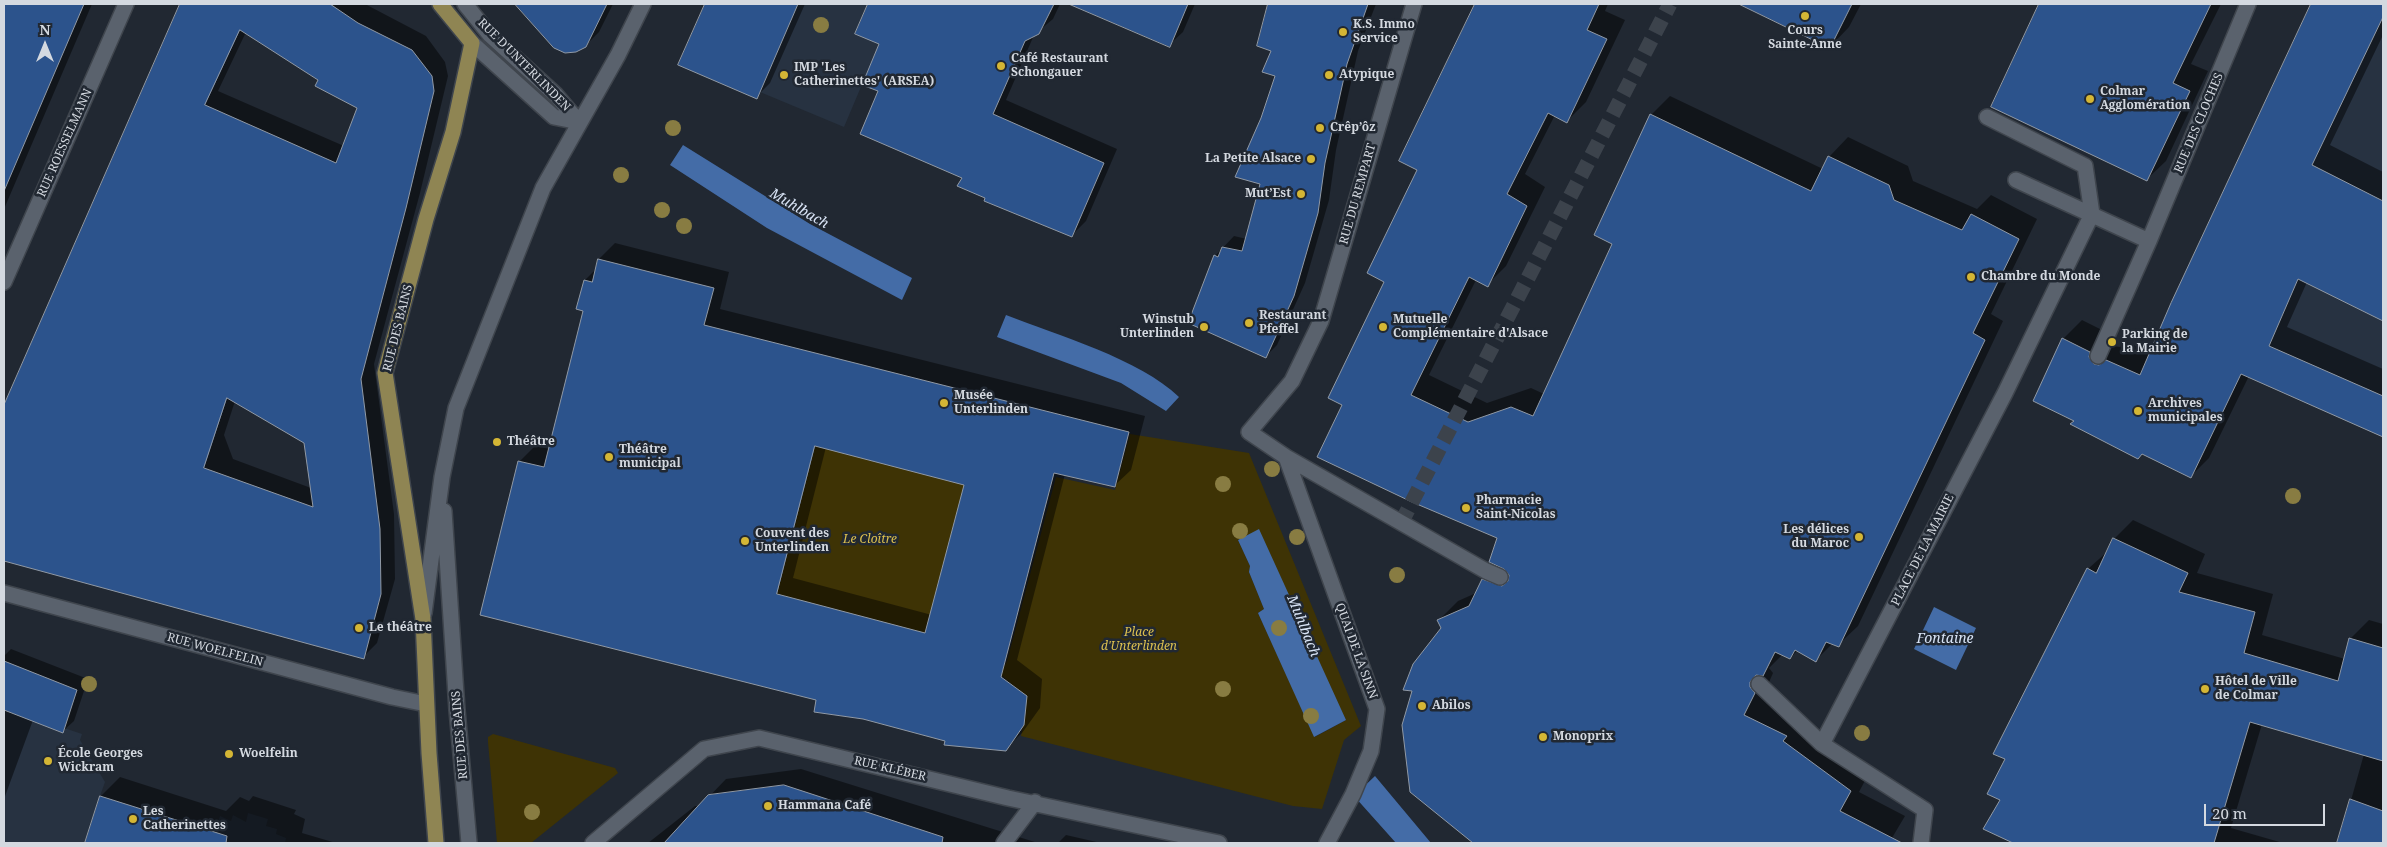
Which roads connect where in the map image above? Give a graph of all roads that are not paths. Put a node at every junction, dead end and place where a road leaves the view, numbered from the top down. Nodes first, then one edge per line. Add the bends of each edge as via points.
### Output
1 (126, 4) edge
2 (440, 4) edge
3 (465, 4) edge
4 (644, 4) edge
5 (1414, 4) edge
6 (2248, 4) edge
7 (472, 43) junction
8 (1987, 117) dead end
9 (579, 122) junction
10 (2016, 180) dead end
11 (2092, 214) junction
12 (2149, 241) junction
13 (4, 282) edge
14 (2098, 356) dead end
15 (1286, 457) junction
16 (442, 477) junction
17 (1500, 577) dead end
18 (4, 593) edge
19 (423, 619) junction
20 (1759, 684) dead end
21 (426, 704) junction
22 (1822, 744) junction
23 (1035, 802) junction
24 (436, 843) edge
25 (469, 843) edge
26 (592, 843) edge
27 (1004, 843) edge
28 (1219, 843) edge
29 (1327, 843) edge
30 (1921, 843) edge

1 - 13 street, RUE ROESSELMANN
2 - 7 main road, RUE D'UNTERLINDEN
3 - 9 street, RUE D'UNTERLINDEN via 490,35 556,95
4 - 9 street, RUE DES BAINS
5 - 15 street, RUE DU REMPART via 1321,321 1292,380 1249,432
6 - 12 street, RUE DES CLOCHES
7 - 9 street, RUE D'UNTERLINDEN via 554,117
7 - 19 main road, RUE DES BAINS via 453,132 385,373
8 - 11 street via 2085,166
9 - 16 street, RUE DES BAINS via 543,188 456,408
10 - 11 street
11 - 12 street
11 - 22 street, PLACE DE LA MAIRIE via 2004,393
12 - 14 street, RUE DES CLOCHES
15 - 17 street
15 - 29 street, QUAI DE LA SINN via 1377,709 1371,751
16 - 19 street, RUE DES BAINS
16 - 25 street, RUE DES BAINS
18 - 21 street, RUE WOELFELIN via 302,674
19 - 21 main road, RUE DES BAINS
20 - 22 street
21 - 24 main road, RUE DES BAINS
22 - 30 street via 1925,810
23 - 26 street, RUE KLÉBER via 759,738 704,749
23 - 27 street
23 - 28 street, RUE KLÉBER

